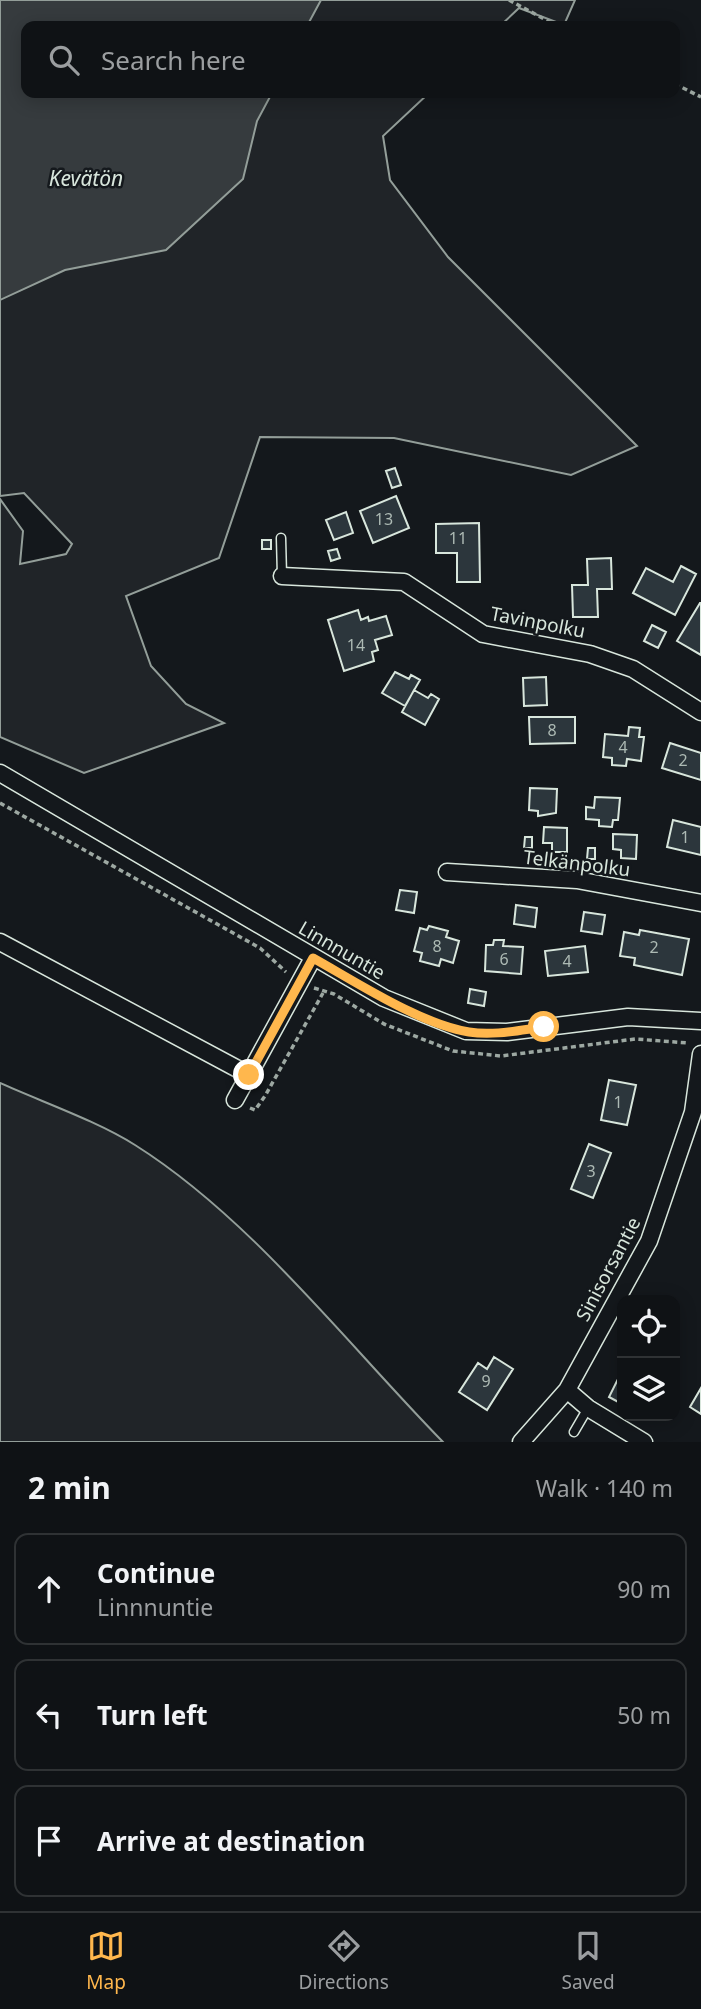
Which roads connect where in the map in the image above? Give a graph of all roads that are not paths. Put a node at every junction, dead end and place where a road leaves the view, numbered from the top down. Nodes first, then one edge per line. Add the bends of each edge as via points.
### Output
1 (281, 538) dead end
2 (282, 576) joint
3 (701, 712) edge
4 (0, 773) edge
5 (447, 872) dead end
6 (701, 902) edge
7 (0, 942) edge
8 (313, 958) junction
9 (701, 1021) edge
10 (701, 1054) edge
11 (249, 1075) junction
12 (235, 1100) road end
13 (567, 1390) junction
14 (588, 1408) junction
15 (573, 1432) dead end
16 (521, 1442) edge
17 (644, 1442) edge

1 - 2 lane
2 - 3 street, Tavinpolku via 404,582 483,634 590,654 633,669
4 - 8 street, Linnnuntie
5 - 6 street, Telkänpolku via 577,880
7 - 11 street
8 - 9 street, Linnnuntie via 384,998 466,1031 507,1032 628,1017
8 - 11 street
10 - 13 street, Sinisorsantie via 693,1112 649,1241
11 - 12 street
13 - 14 street
13 - 16 street, Sinisorsantie
14 - 15 lane
14 - 17 street

